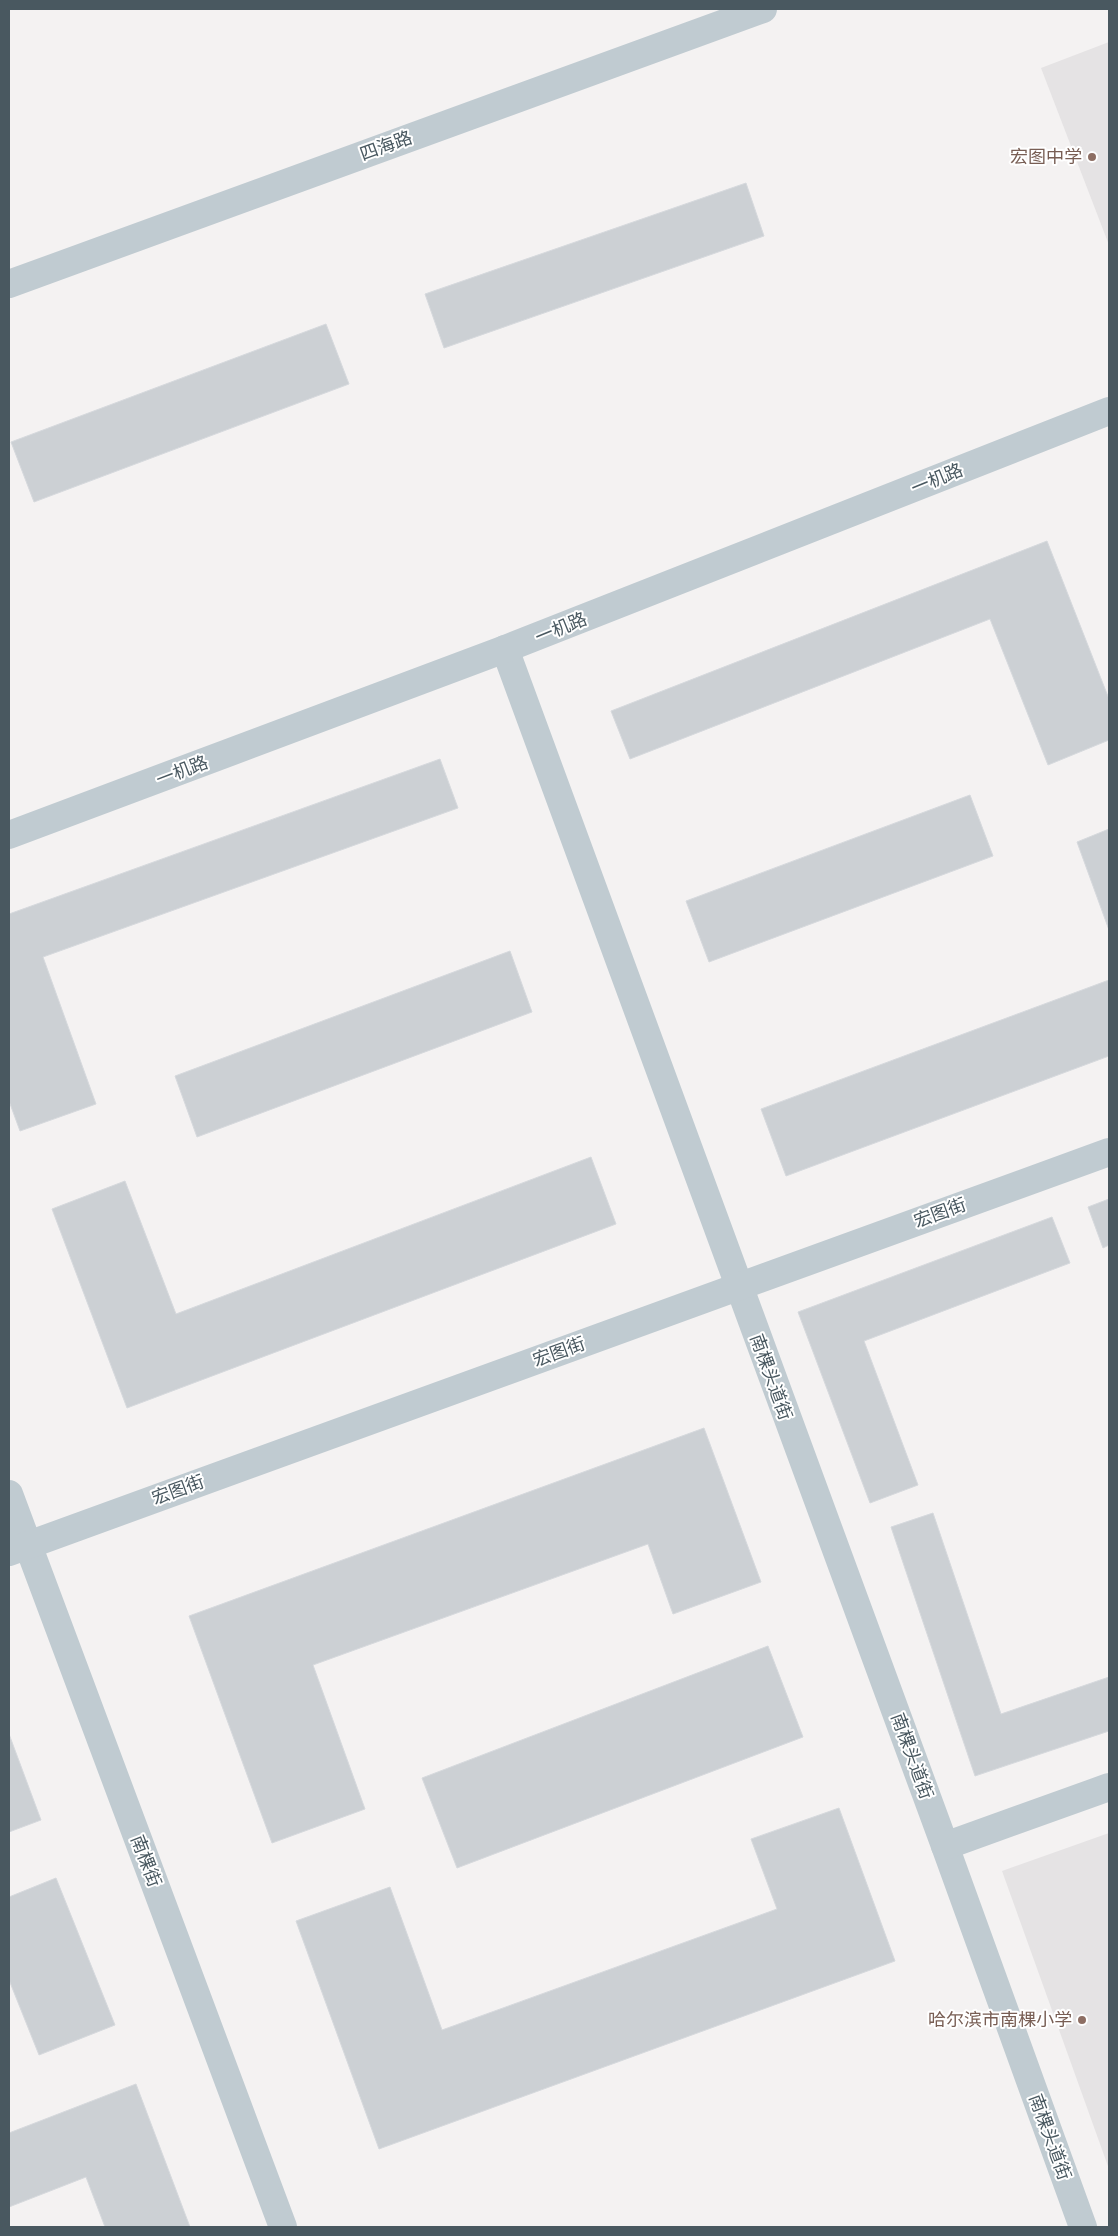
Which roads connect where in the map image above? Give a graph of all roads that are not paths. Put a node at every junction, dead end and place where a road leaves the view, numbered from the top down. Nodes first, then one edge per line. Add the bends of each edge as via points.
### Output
1 (763, 9) edge
2 (9, 284) edge
3 (1109, 411) edge
4 (505, 649) junction
5 (9, 835) edge
6 (1109, 1152) edge
7 (738, 1287) junction
8 (9, 1494) edge
9 (18, 1548) edge
10 (1109, 1786) edge
11 (945, 1846) junction
12 (283, 2227) edge
13 (1083, 2227) edge

1 - 2 street, 四海路
3 - 4 street, 一机路
4 - 5 street, 一机路
4 - 7 street, 南棵头道街
6 - 7 street, 宏图街
7 - 9 street, 宏图街
7 - 11 street, 南棵头道街
8 - 9 street, 南棵街
9 - 12 street, 南棵街
10 - 11 street
11 - 13 street, 南棵头道街

